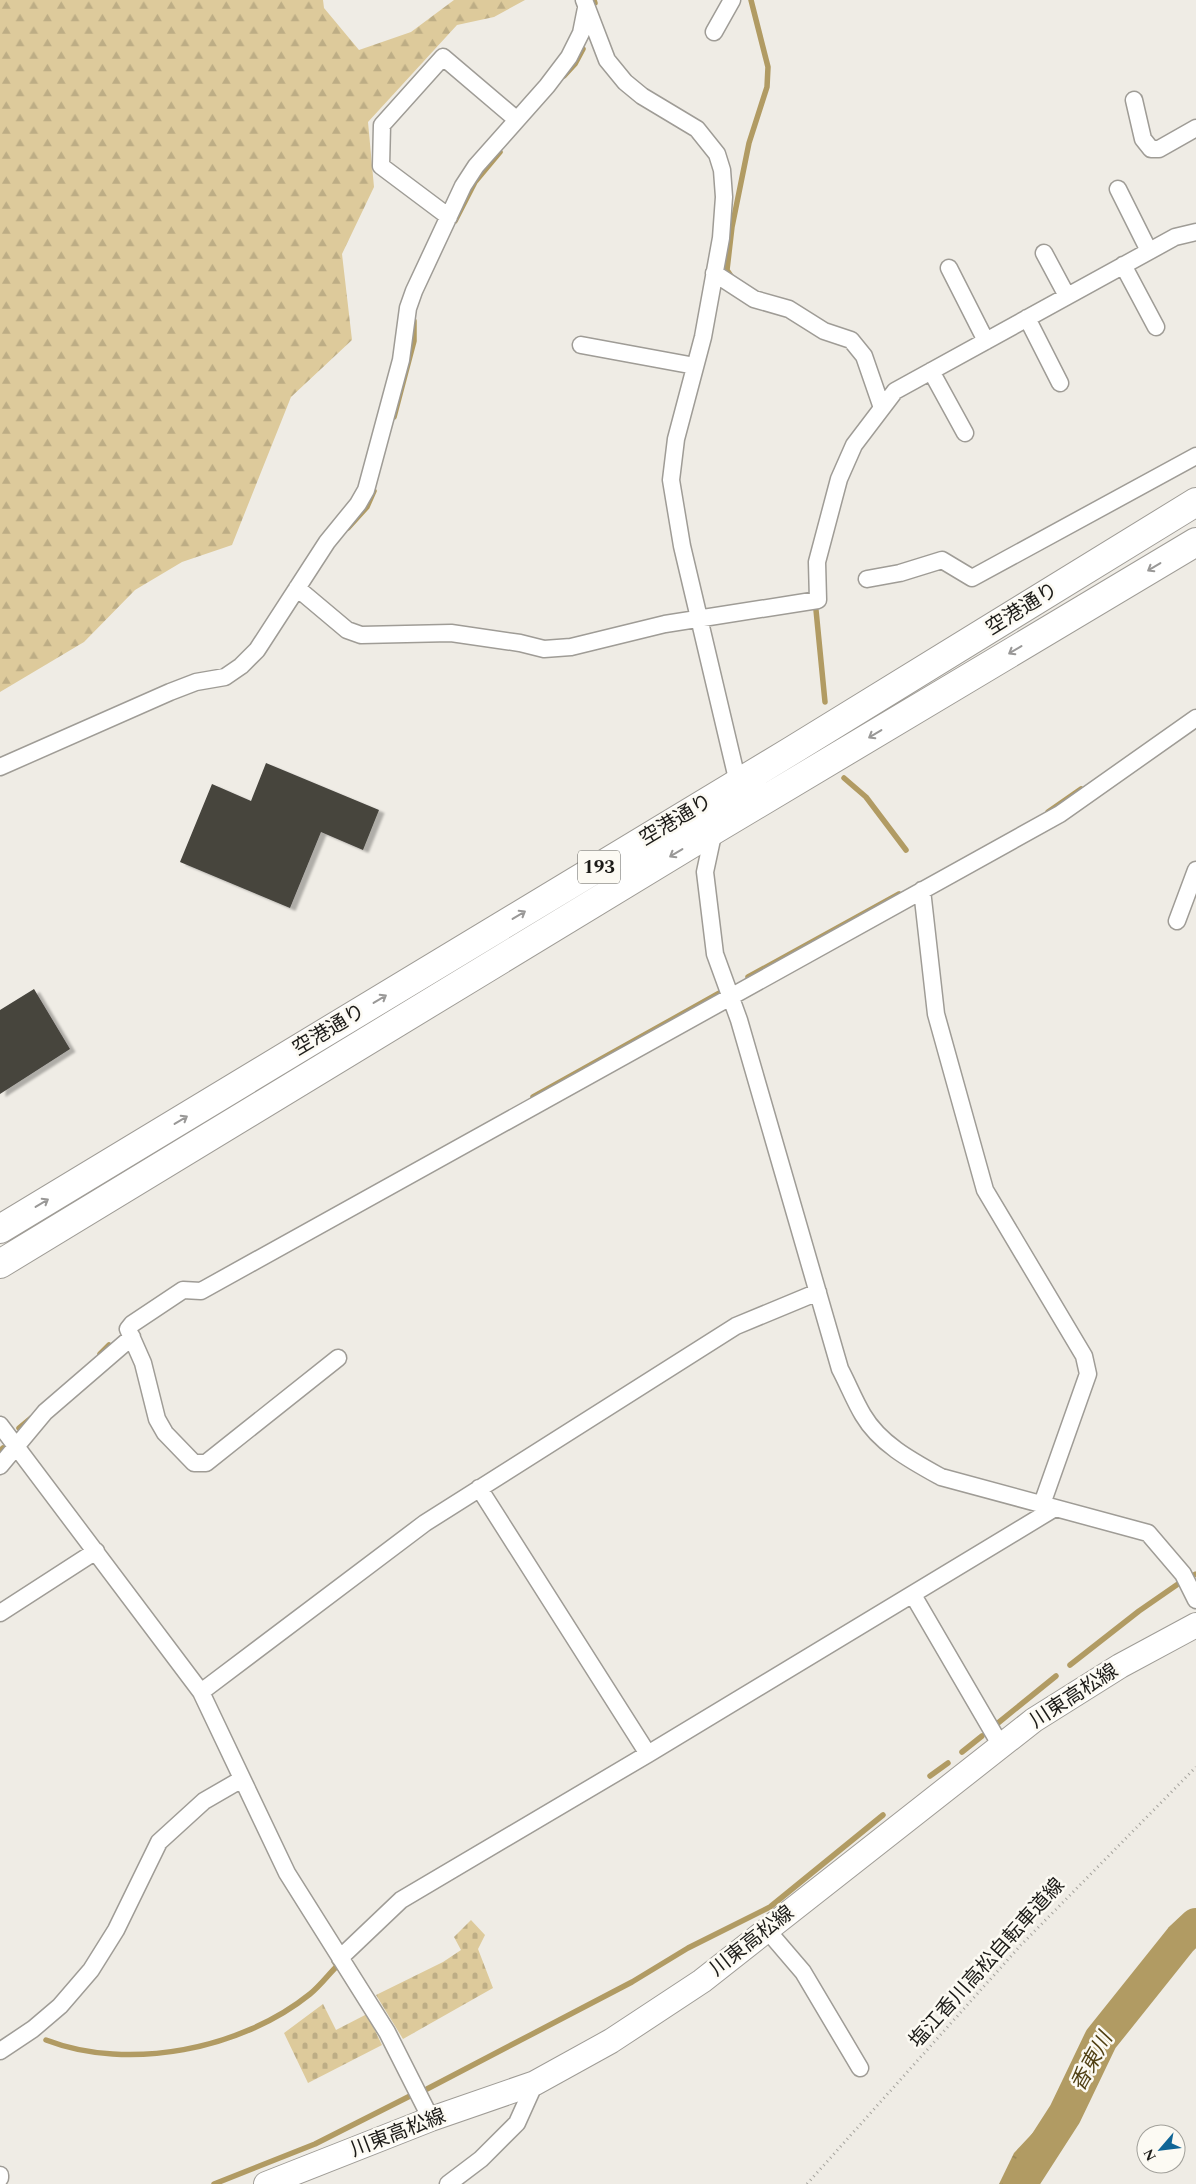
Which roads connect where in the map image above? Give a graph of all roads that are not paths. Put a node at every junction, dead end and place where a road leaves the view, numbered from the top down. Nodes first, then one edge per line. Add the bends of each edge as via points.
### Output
1 (732, 0) edge
2 (585, 3) edge
3 (714, 32) dead end
4 (1134, 100) dead end
5 (516, 120) junction
6 (1196, 128) edge
7 (1118, 190) dead end
8 (449, 217) junction
9 (1196, 232) edge
10 (1149, 251) junction
11 (1044, 253) dead end
12 (1123, 265) junction
13 (950, 268) dead end
14 (714, 273) junction
15 (1067, 296) junction
16 (1027, 318) junction
17 (1156, 327) dead end
18 (986, 341) junction
19 (582, 345) dead end
20 (695, 366) junction
21 (931, 371) junction
22 (1060, 383) dead end
23 (882, 408) junction
24 (965, 433) dead end
25 (1196, 456) edge
26 (1196, 502) edge
27 (1196, 542) edge
28 (868, 579) dead end
29 (297, 588) junction
30 (699, 620) junction
31 (1196, 718) edge
32 (0, 767) edge
33 (738, 783) junction
34 (714, 830) junction
35 (1196, 870) edge
36 (922, 890) junction
37 (1177, 921) dead end
38 (730, 995) junction
39 (0, 1228) edge
40 (0, 1264) edge
41 (818, 1292) junction
42 (132, 1337) junction
43 (338, 1358) dead end
44 (0, 1425) edge
45 (17, 1446) junction
46 (0, 1466) edge
47 (479, 1488) junction
48 (1049, 1506) junction
49 (96, 1551) junction
50 (913, 1595) junction
51 (1196, 1600) edge
52 (0, 1613) edge
53 (1196, 1625) edge
54 (201, 1692) junction
55 (1001, 1746) junction
56 (648, 1754) junction
57 (242, 1779) junction
58 (767, 1930) junction
59 (340, 1958) junction
60 (0, 2051) edge
61 (860, 2068) dead end
62 (535, 2083) junction
63 (431, 2119) junction
64 (266, 2184) edge
65 (448, 2184) edge

1 - 3 street
2 - 5 street via 581,33 569,57
2 - 14 street via 607,60 625,82 697,129 717,154 724,197
4 - 6 street via 1143,139 1151,149 1159,149
5 - 8 street via 476,166
5 - 8 street via 443,57 382,125 381,166
7 - 10 street
8 - 29 street via 408,308 401,360 366,490
9 - 10 street via 1174,237
10 - 12 street
11 - 15 street
12 - 15 street
12 - 17 street
13 - 18 street
14 - 20 street
14 - 23 street via 754,299 789,308 824,331 851,340 864,356
15 - 16 street
16 - 18 street
16 - 22 street
18 - 21 street
19 - 20 street
20 - 30 street via 676,439 671,480
21 - 23 street via 895,391
21 - 24 street
23 - 30 street via 854,444 839,479 817,562 818,600
25 - 28 street via 972,578 942,560
26 - 33 highway, 空港通り / 193
27 -> 34 highway, 空港通り / 193
29 - 30 street via 347,630 360,635 451,633 544,649 571,648 665,624
29 - 32 street via 257,650 225,677 196,682 170,692
30 - 33 street
31 - 36 street via 1060,814
33 - 34 street
39 -> 33 highway, 空港通り / 193
34 - 38 street via 706,872 709,913 715,954
34 -> 40 highway, 空港通り / 193
35 - 37 street
36 - 38 street
36 - 48 street via 936,1014 985,1190 1084,1356 1088,1374
38 - 41 street
38 - 42 street via 201,1290 183,1290 132,1324 128,1329
41 - 47 street via 736,1326
41 - 48 street via 840,1370 863,1416 883,1440 941,1477
42 - 43 street via 143,1363 157,1419 194,1463 206,1463
42 - 45 street via 45,1412
44 - 45 street
45 - 46 street
45 - 49 street
47 - 54 street via 425,1523
47 - 56 street
48 - 50 street
48 - 51 street via 1148,1533 1183,1574
49 - 52 street
49 - 54 street
50 - 55 street
50 - 56 street
53 - 55 main road, 川東高松線 via 1112,1670 1034,1720
54 - 57 street
55 - 58 main road, 川東高松線
56 - 59 street via 401,1900
57 - 59 street via 287,1873
57 - 60 street via 204,1801 159,1842 116,1930 90,1970 60,2006
58 - 61 street via 803,1972
58 - 62 main road, 川東高松線 via 702,1981 611,2042
59 - 63 street via 387,2032
62 - 63 main road, 川東高松線
62 - 65 street via 517,2123
63 - 64 main road, 川東高松線

